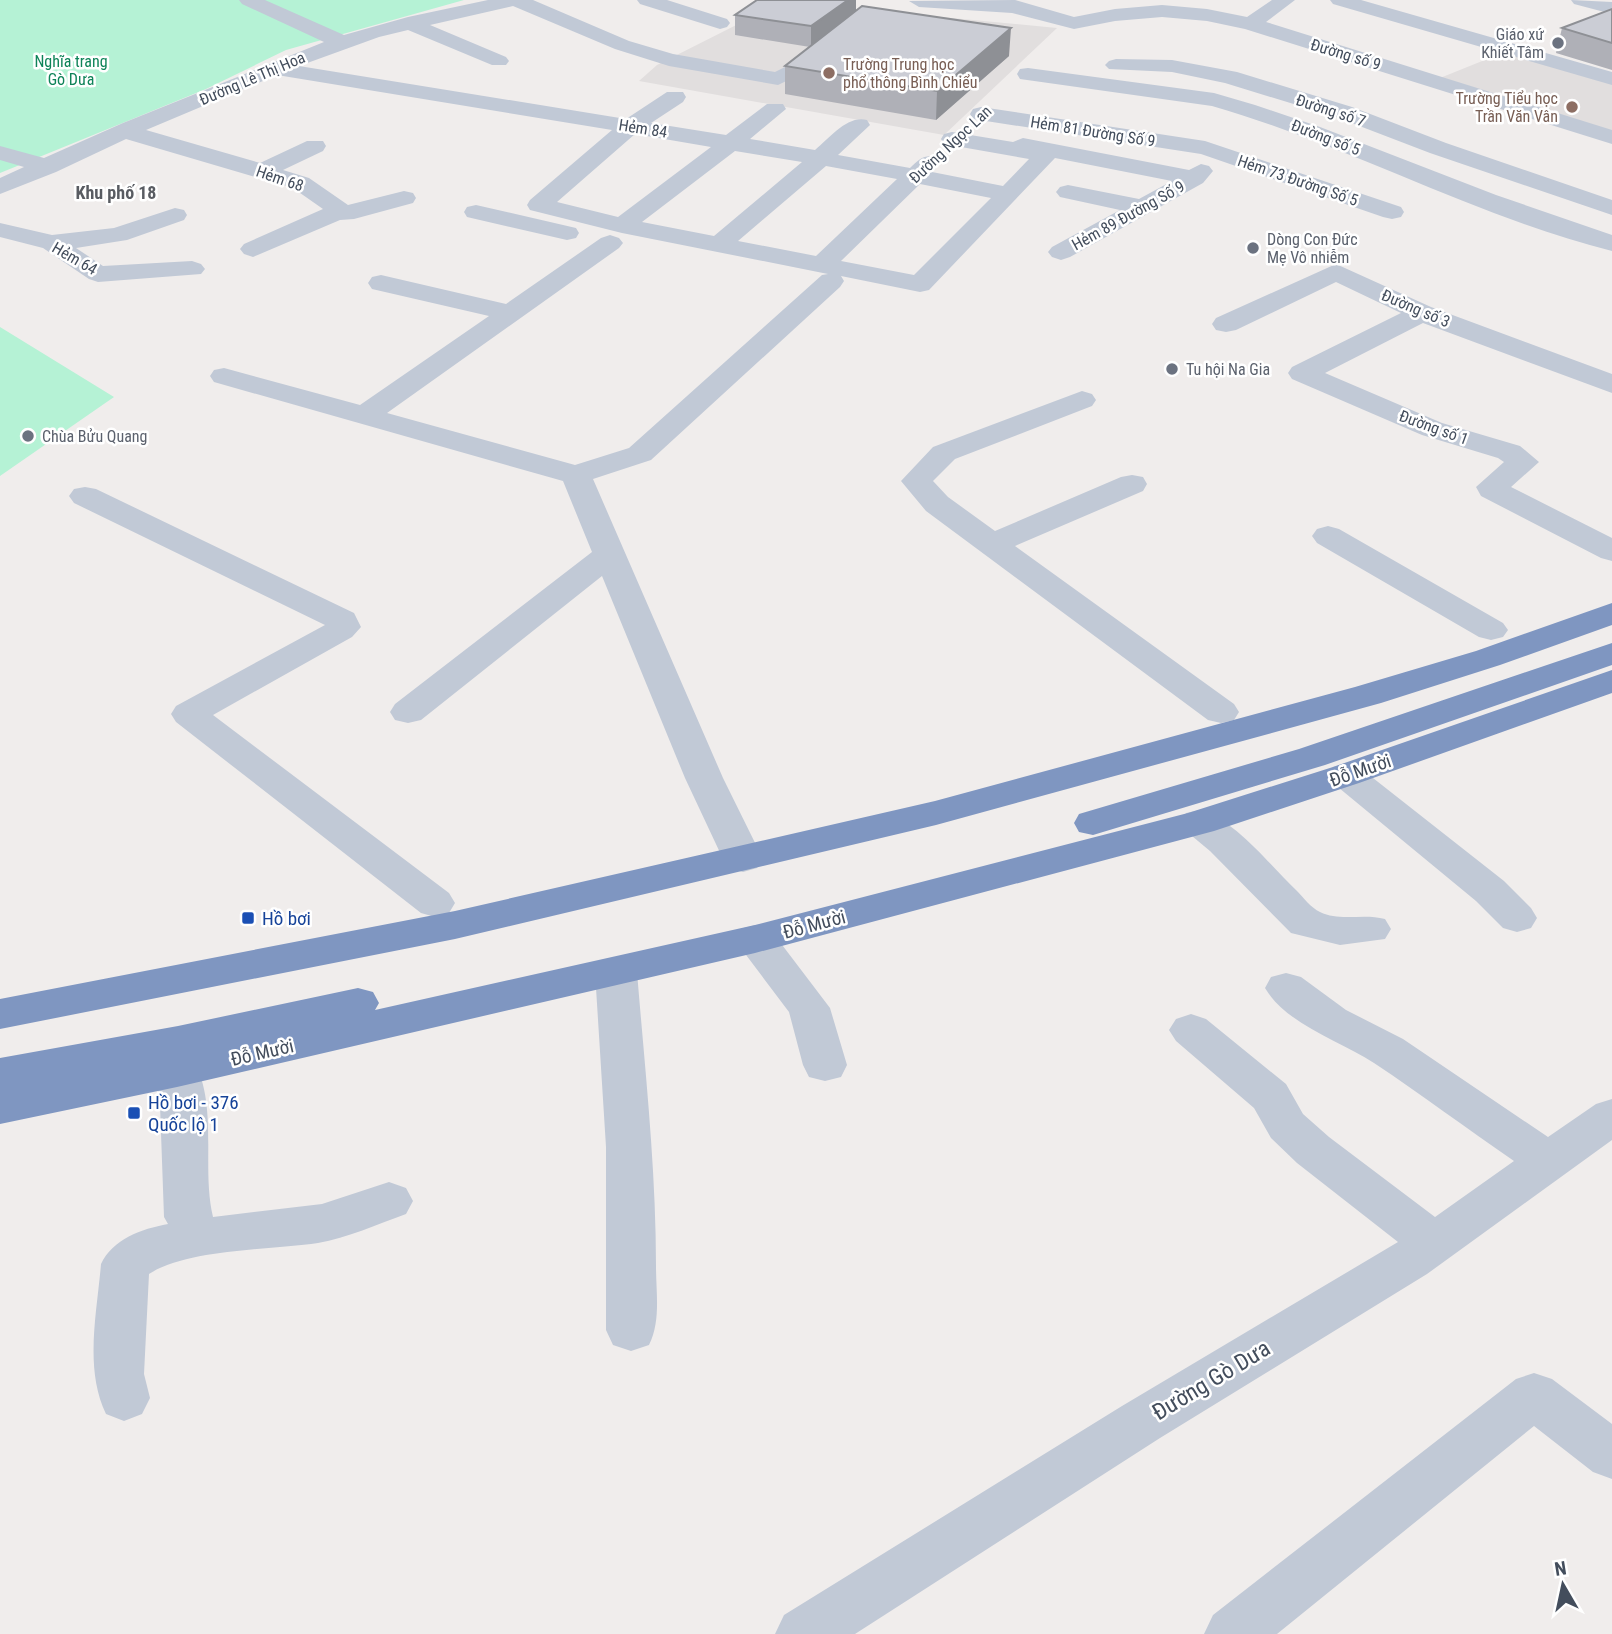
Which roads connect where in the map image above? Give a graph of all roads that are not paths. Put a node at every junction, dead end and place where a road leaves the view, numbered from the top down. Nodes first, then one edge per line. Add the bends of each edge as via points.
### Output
1 (249, 0) edge
2 (515, 0) edge
3 (647, 0) edge
4 (1285, 0) edge
5 (1340, 0) edge
6 (1581, 0) edge
7 (919, 1) edge
8 (1008, 4) edge
9 (1612, 8) edge
10 (408, 23) junction
11 (720, 23) dead end
12 (1074, 23) junction
13 (1250, 24) junction
14 (342, 42) junction
15 (1043, 58) junction
16 (499, 61) dead end
17 (804, 65) edge
18 (276, 68) junction
19 (1612, 79) edge
20 (675, 97) dead end
21 (1214, 100) junction
22 (775, 109) dead end
23 (981, 114) junction
24 (859, 125) dead end
25 (631, 126) junction
26 (125, 131) junction
27 (956, 136) junction
28 (1612, 137) edge
29 (731, 142) junction
30 (315, 146) dead end
31 (1211, 150) junction
32 (0, 153) edge
33 (822, 159) junction
34 (48, 167) junction
35 (263, 171) junction
36 (914, 176) junction
37 (1195, 178) junction
38 (0, 187) edge
39 (1068, 192) dead end
40 (1008, 194) junction
41 (404, 198) dead end
42 (1143, 207) junction
43 (1612, 208) edge
44 (336, 212) junction
45 (475, 212) dead end
46 (1392, 212) dead end
47 (175, 215) dead end
48 (622, 226) junction
49 (0, 230) edge
50 (52, 243) junction
51 (720, 243) junction
52 (1612, 243) edge
53 (253, 248) dead end
54 (1061, 252) dead end
55 (192, 269) dead end
56 (827, 272) junction
57 (381, 282) dead end
58 (508, 312) junction
59 (1422, 313) junction
60 (1226, 324) dead end
61 (224, 376) dead end
62 (1612, 384) edge
63 (1082, 400) dead end
64 (364, 416) junction
65 (576, 475) junction
66 (1132, 484) dead end
67 (85, 496) dead end
68 (1328, 536) dead end
69 (992, 544) junction
70 (1612, 551) edge
71 (610, 554) junction
72 (1612, 591) edge
73 (1612, 613) edge
74 (1491, 630) junction
75 (1612, 653) edge
76 (1612, 681) edge
77 (408, 712) dead end
78 (1222, 712) junction
79 (1346, 775) junction
80 (1200, 822) junction
81 (738, 848) junction
82 (435, 903) junction
83 (1517, 918) dead end
84 (1370, 929) dead end
85 (755, 939) junction
86 (616, 972) junction
87 (1286, 988) dead end
88 (0, 990) edge
89 (0, 1014) edge
90 (1191, 1030) dead end
91 (825, 1065) dead end
92 (177, 1071) junction
93 (0, 1075) edge
94 (0, 1107) edge
95 (1612, 1116) edge
96 (1548, 1161) junction
97 (389, 1201) dead end
98 (200, 1238) junction
99 (1434, 1243) junction
100 (631, 1329) dead end
101 (124, 1398) dead end
102 (1612, 1455) edge
103 (804, 1634) edge
104 (1233, 1634) edge

1 - 14 street
2 - 10 street, Đường Lê Thị Hoa
2 - 17 street via 669,60 778,79
3 - 11 street
4 - 13 street
5 - 19 street
6 - 9 street
7 - 8 street
8 - 12 street
10 - 14 street, Đường Lê Thị Hoa
10 - 16 street
12 - 13 street, Đường số 9 via 1163,11
12 - 15 street, Đường Ngọc Lan
13 - 28 street, Đường số 9
14 - 18 street, Đường Lê Thị Hoa
15 - 21 street, Đường số 5
15 - 23 street, Đường Ngọc Lan
15 - 43 street, Đường số 7 via 1202,70 1344,113
18 - 25 street, Hẻm 84
18 - 26 street, Đường Lê Thị Hoa
20 - 25 street
21 - 31 street
21 - 52 street, Đường số 5 via 1317,133 1473,195
22 - 29 street
23 - 27 street, Đường Ngọc Lan
23 - 31 street, Hẻm 81 Đường Số 9
24 - 33 street
25 - 29 street, Hẻm 84
25 - 48 street via 539,205
26 - 34 street, Đường Lê Thị Hoa
26 - 35 street, Hẻm 68
27 - 36 street, Đường Ngọc Lan
27 - 37 street
27 - 40 street via 1044,156
29 - 33 street, Hẻm 84
29 - 48 street
30 - 35 street
31 - 37 street, Hẻm 89 Đường Số 9
31 - 46 street, Hẻm 73 Đường Số 5
32 - 34 street
33 - 36 street, Hẻm 84
33 - 51 street
34 - 38 street, Đường Lê Thị Hoa
35 - 44 street, Hẻm 68 via 301,183 336,206
36 - 40 street, Hẻm 84
36 - 56 street, Đường Ngọc Lan
37 - 42 street, Hẻm 89 Đường Số 9
39 - 42 street
40 - 56 street via 920,284
41 - 44 street via 354,212
42 - 54 street, Hẻm 89 Đường Số 9
44 - 53 street
45 - 58 street via 610,243
47 - 50 street via 118,235
48 - 51 street
49 - 50 street, Hẻm 64
50 - 55 street, Hẻm 64 via 98,274
51 - 56 street
56 - 65 street, Đường Ngọc Lan via 640,454
57 - 58 street
58 - 64 street
59 - 60 street, Đường số 3 via 1333,272
59 - 62 street, Đường số 3
59 - 70 street, Đường số 1 via 1302,373 1432,429 1520,458 1524,462 1520,467 1492,489
61 - 64 street
63 - 69 street via 944,453 916,481 937,504
64 - 65 street
65 - 71 street
66 - 69 street
67 - 82 street via 342,620 340,630 189,714
68 - 74 street
69 - 78 street
71 - 77 street
71 - 81 street
72 - 74 highway
73 - 81 highway via 1488,659 1368,695 936,813
74 - 78 highway
75 - 93 highway, Đỗ Mười via 1312,757 974,855 615,946 178,1042
76 - 79 highway, Đỗ Mười
78 - 81 highway
79 - 80 highway, Đỗ Mười
79 - 83 street
80 - 84 street via 1305,923 1340,931
80 - 85 highway, Đỗ Mười
81 - 82 highway
81 - 89 highway via 455,925
82 - 88 highway
85 - 86 highway, Đỗ Mười
85 - 91 street via 809,1008
86 - 92 highway, Đỗ Mười
86 - 100 street via 629,1147
87 - 96 street via 1331,1021 1387,1050
90 - 99 street via 1269,1096 1287,1126 1313,1150
92 - 94 highway, Đỗ Mười
92 - 98 street via 188,1217
95 - 96 street, Đường Gò Dưa
96 - 99 street, Đường Gò Dưa
97 - 98 street via 322,1223
98 - 101 street via 152,1247 125,1264 118,1374
99 - 103 street, Đường Gò Dưa
102 - 104 street via 1534,1395

